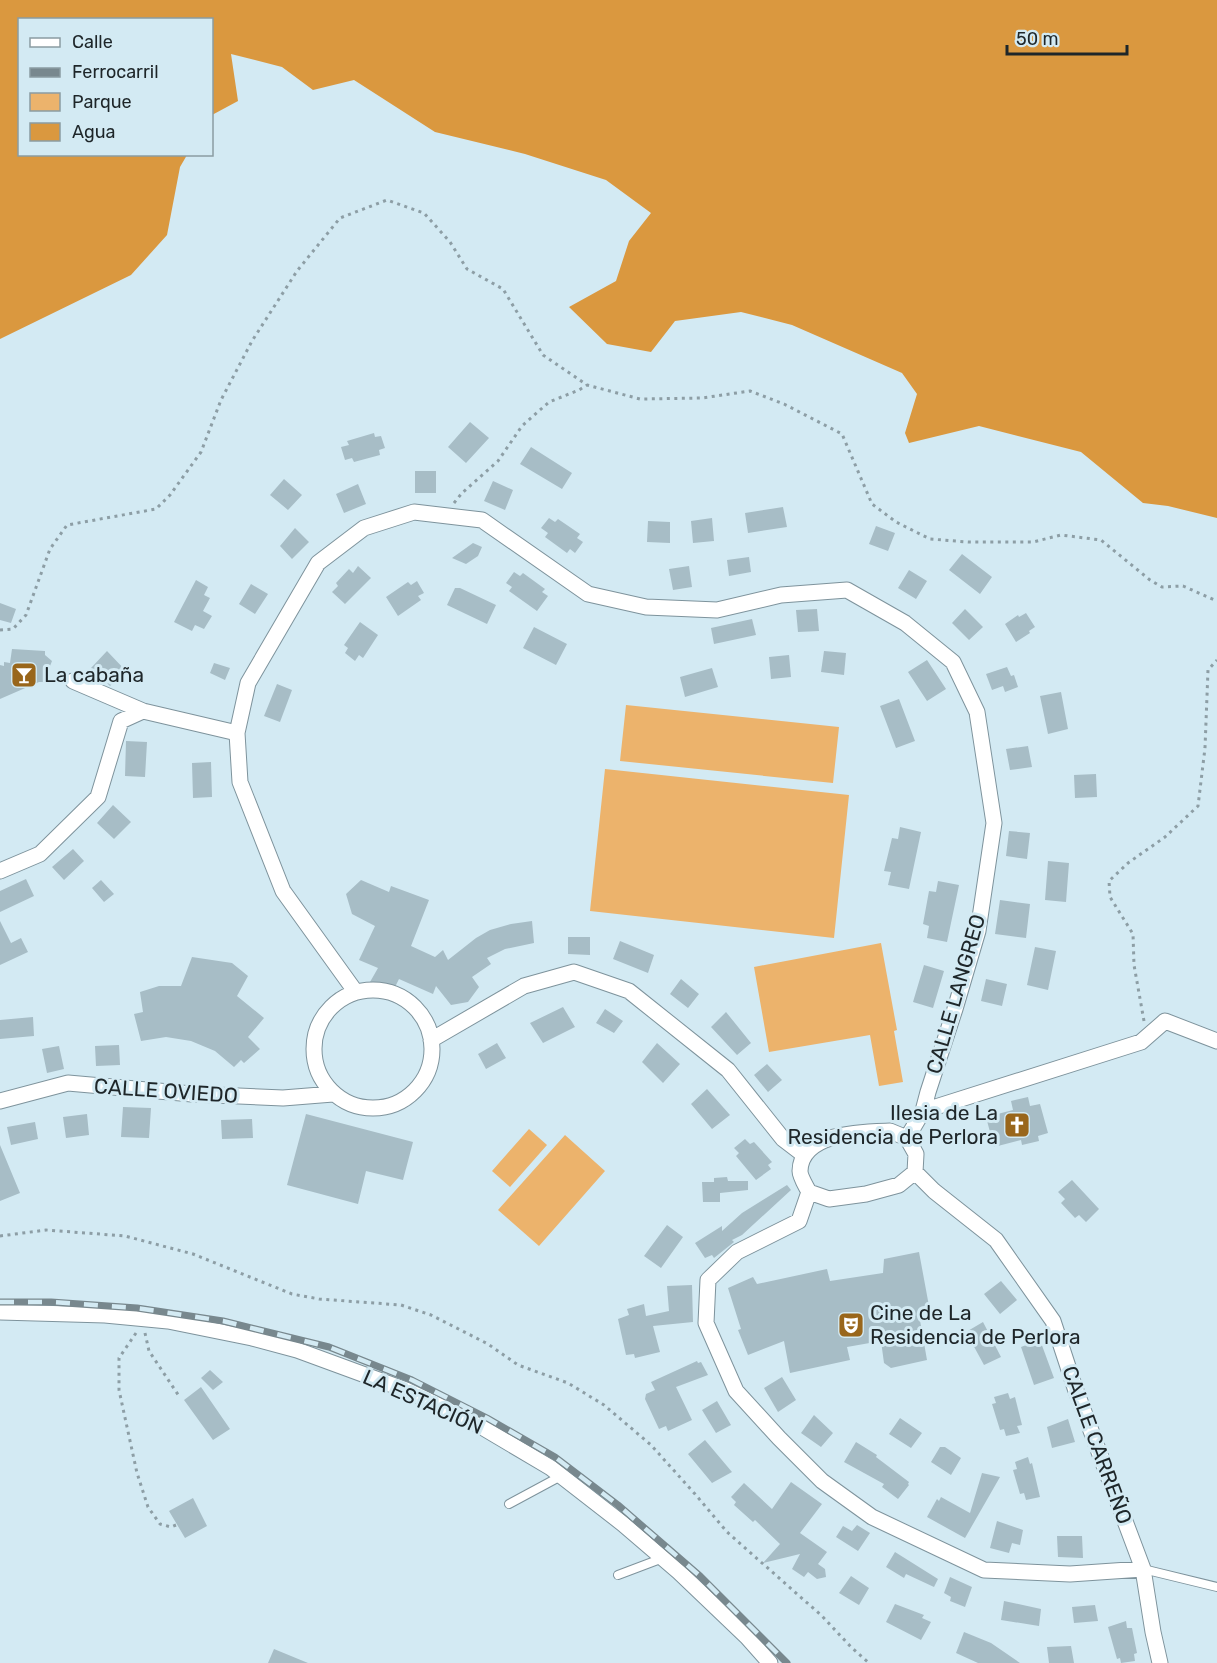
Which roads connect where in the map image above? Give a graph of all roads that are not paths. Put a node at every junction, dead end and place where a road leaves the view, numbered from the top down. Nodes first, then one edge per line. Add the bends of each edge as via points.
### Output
1 (72, 681) dead end
2 (143, 711) junction
3 (237, 733) junction
4 (0, 871) edge
5 (355, 991) junction
6 (432, 1040) junction
7 (1217, 1041) edge
8 (333, 1094) junction
9 (0, 1101) edge
10 (924, 1111) junction
11 (908, 1138) junction
12 (804, 1155) junction
13 (915, 1173) junction
14 (809, 1192) junction
15 (0, 1312) edge
16 (561, 1476) junction
17 (509, 1504) dead end
18 (663, 1558) junction
19 (1143, 1569) junction
20 (618, 1575) dead end
21 (1217, 1587) edge
22 (770, 1663) edge
23 (1160, 1663) edge

1 - 2 street
2 - 3 street
2 - 4 street via 121,721 98,797 40,854
3 - 5 street, CALLE LANGREO via 240,782 283,891
3 - 10 street, CALLE LANGREO via 248,683 318,563 364,528 414,512 482,520 588,594 646,607 717,610 781,594 847,590 905,623 953,662 977,712 994,823 978,931
5 - 6 street via 394,994 412,1005 425,1021
5 - 8 street via 325,1014 316,1030 315,1065
6 - 8 street via 425,1078 415,1092 400,1102 366,1108
6 - 12 street via 524,986 574,972 629,991 728,1070 783,1139
7 - 10 street via 1165,1022 1141,1042
8 - 9 street, CALLE OVIEDO via 283,1098 192,1095 68,1083
10 - 11 street, CALLE LANGREO
11 - 12 street via 890,1131 855,1132 818,1142
11 - 13 street via 916,1154
12 - 14 street via 800,1172
13 - 14 street via 899,1185 866,1194 829,1199
13 - 19 street, CALLE CARREÑO via 996,1240 1053,1321
14 - 19 street via 799,1221 737,1252 708,1280 706,1323 736,1391 822,1481 872,1517 984,1570 1070,1574
15 - 16 street, LA ESTACIÓN via 168,1321 286,1347 406,1390 470,1420
16 - 17 lane
16 - 18 street, LA ESTACIÓN
18 - 20 lane
18 - 22 street, LA ESTACIÓN
19 - 21 lane
19 - 23 street, CALLE CARREÑO

